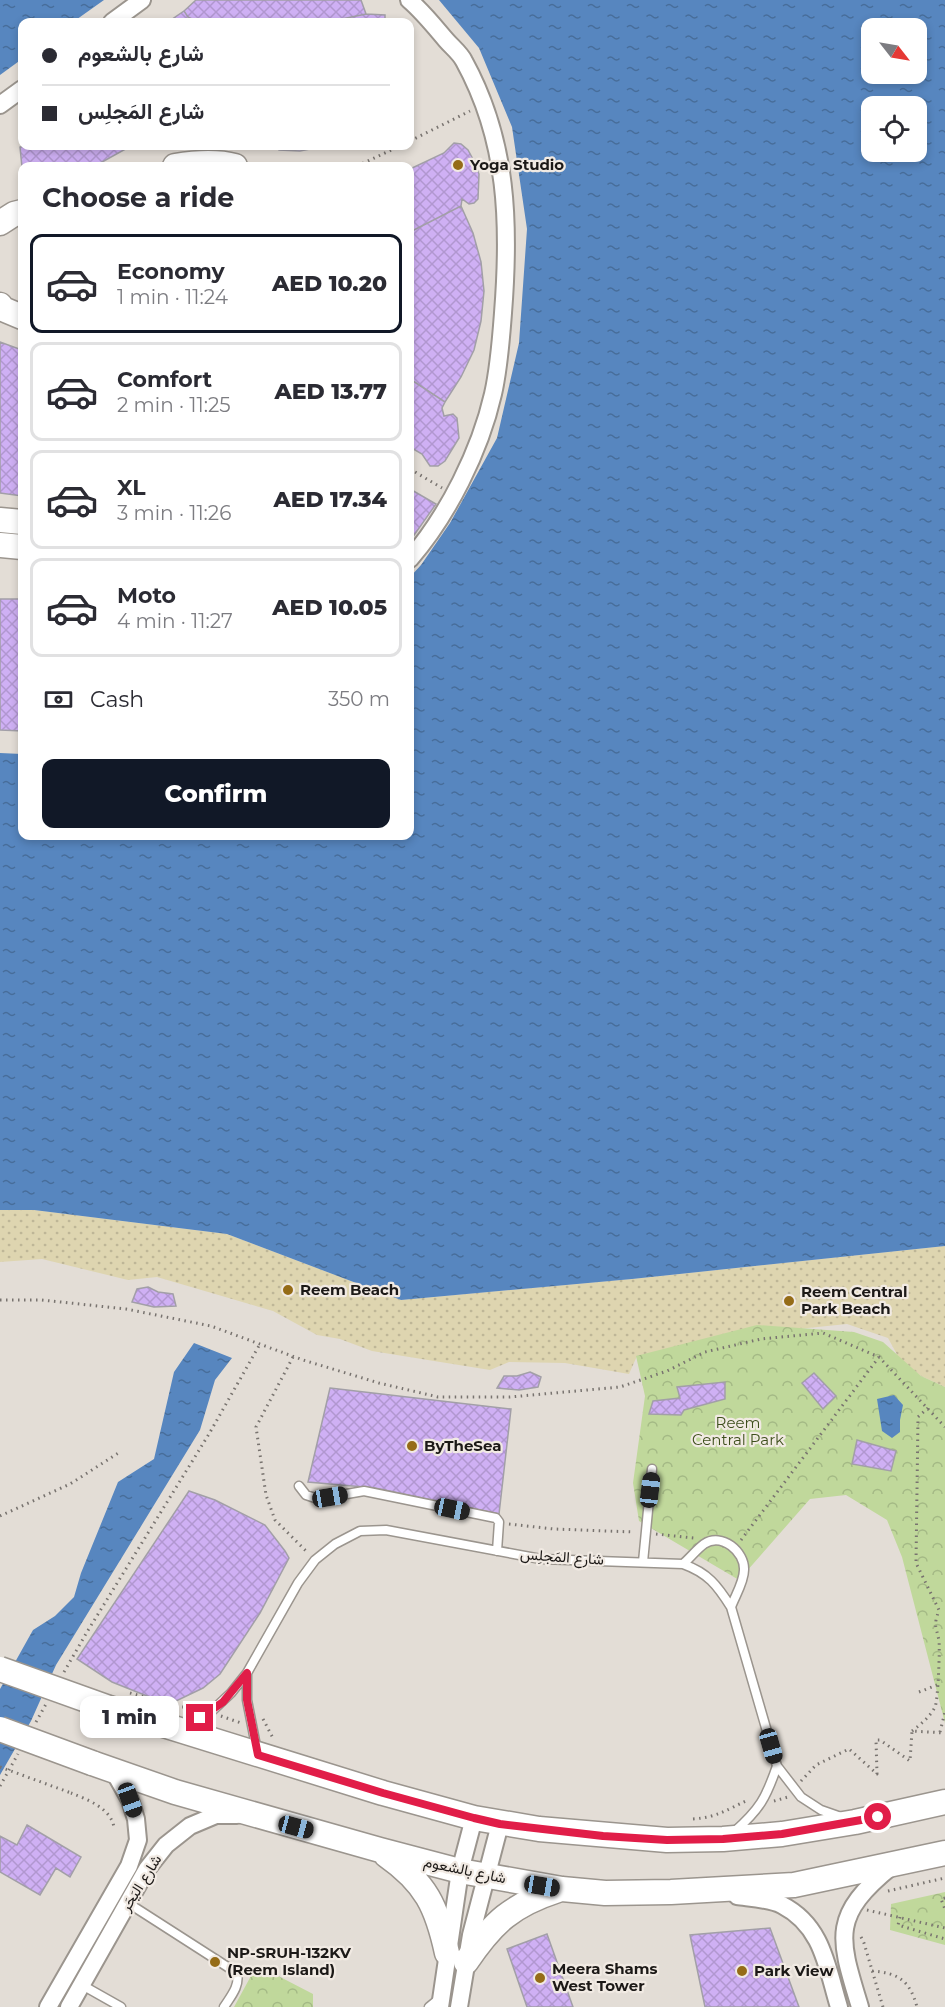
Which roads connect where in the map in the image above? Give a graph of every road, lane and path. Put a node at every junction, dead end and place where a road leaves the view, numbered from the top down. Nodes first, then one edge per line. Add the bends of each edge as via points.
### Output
1 (141, 0) edge
2 (409, 0) edge
3 (117, 18) edge
4 (18, 92) edge
5 (484, 103) junction
6 (0, 105) edge
7 (414, 139) edge
8 (391, 150) edge
9 (366, 162) edge
10 (18, 213) edge
11 (0, 223) edge
12 (0, 305) edge
13 (18, 315) edge
14 (414, 471) edge
15 (454, 494) junction
16 (0, 520) edge
17 (18, 522) edge
18 (0, 545) edge
19 (18, 547) edge
20 (414, 554) edge
21 (0, 1300) edge
22 (260, 1344) junction
23 (293, 1356) junction
24 (879, 1357) junction
25 (928, 1408) junction
26 (945, 1427) edge
27 (120, 1452) dead end
28 (652, 1469) dead end
29 (299, 1486) dead end
30 (0, 1515) edge
31 (499, 1522) junction
32 (645, 1533) junction
33 (706, 1543) junction
34 (734, 1548) junction
35 (497, 1551) junction
36 (315, 1560) junction
37 (643, 1562) junction
38 (683, 1564) junction
39 (731, 1606) junction
40 (0, 1669) edge
41 (64, 1673) dead end
42 (247, 1673) junction
43 (937, 1685) junction
44 (128, 1692) dead end
45 (919, 1692) dead end
46 (46, 1704) dead end
47 (201, 1706) dead end
48 (945, 1712) edge
49 (217, 1715) dead end
50 (262, 1718) dead end
51 (241, 1723) dead end
52 (35, 1724) dead end
53 (172, 1728) junction
54 (0, 1729) edge
55 (912, 1731) junction
56 (940, 1732) junction
57 (945, 1733) edge
58 (23, 1745) dead end
59 (266, 1748) junction
60 (777, 1766) junction
61 (0, 1767) edge
62 (103, 1767) junction
63 (798, 1785) dead end
64 (0, 1786) edge
65 (789, 1796) dead end
66 (752, 1798) dead end
67 (770, 1802) dead end
68 (945, 1802) edge
69 (254, 1816) junction
70 (474, 1818) junction
71 (685, 1819) dead end
72 (855, 1822) junction
73 (500, 1824) junction
74 (114, 1828) dead end
75 (723, 1839) junction
76 (380, 1850) junction
77 (945, 1853) edge
78 (460, 1871) junction
79 (486, 1876) junction
80 (945, 1878) edge
81 (870, 1884) junction
82 (562, 1889) junction
83 (710, 1891) junction
84 (945, 1898) edge
85 (128, 1903) junction
86 (860, 1908) dead end
87 (945, 1909) edge
88 (900, 1917) junction
89 (945, 1928) edge
90 (860, 1935) dead end
91 (945, 1939) edge
92 (457, 1958) junction
93 (872, 1971) junction
94 (82, 1985) junction
95 (436, 2004) edge
96 (48, 2007) edge
97 (69, 2007) edge
98 (122, 2007) edge
99 (225, 2007) edge
100 (459, 2007) edge
101 (839, 2007) edge
102 (860, 2007) edge
103 (883, 2007) edge
104 (917, 2007) edge

1 - 3 street
2 - 5 street via 463,58
4 - 6 street
5 - 7 path
5 - 15 street via 497,144 505,197 506,269 501,335 494,393 481,436
8 - 9 path
10 - 11 main road
12 - 13 main road
14 - 15 path
15 - 20 street
16 - 17 main road
18 - 19 main road
21 - 22 path via 126,1309 211,1326
22 - 23 path
22 - 41 path
23 - 24 path via 438,1397 620,1387 667,1371 705,1352 761,1339 824,1332
23 - 36 path via 256,1427 266,1495 276,1520
24 - 25 path
24 - 34 path
25 - 26 path
25 - 43 path via 918,1418 916,1563 939,1610 934,1625 939,1642
27 - 30 path via 70,1484
28 - 32 lane
29 - 31 lane via 306,1495 318,1499 364,1491 496,1518
31 - 32 path
31 - 35 lane
32 - 33 path via 701,1536
32 - 37 lane
33 - 34 lane via 717,1541
33 - 38 lane
34 - 39 lane via 740,1553 744,1571
35 - 36 lane, شارع المَجلِس via 386,1530 360,1531 334,1544
35 - 37 lane, شارع المَجلِس via 541,1559
36 - 42 lane, شارع المَجلِس via 298,1582
37 - 38 lane, شارع المَجلِس
38 - 39 lane, شارع المَجلِس via 701,1570
39 - 60 lane, شارع المَجلِس
40 - 53 main road, bridge
42 - 53 lane, شارع المَجلِس via 213,1710
42 - 59 lane via 247,1700
43 - 45 path
43 - 55 path via 936,1705
44 - 47 path via 182,1707
46 - 52 path
48 - 56 path
49 - 51 path
50 - 59 path
53 - 59 main road
54 - 62 main road, شارع بالشعوم, bridge
55 - 56 path
55 - 63 path via 910,1761 876,1740 877,1774 849,1749 816,1764
56 - 57 path
58 - 64 path
59 - 70 main road via 383,1793
60 - 72 lane, شارع المَجلِس via 801,1797 821,1810
60 - 75 lane via 768,1792 753,1815
61 - 74 path, bridge via 98,1805
62 - 69 main road, شارع بالشعوم
62 - 96 street, شارع اليَحَر via 130,1800 138,1840 129,1866
65 - 67 path
66 - 71 path via 709,1818
68 - 72 main road
69 - 76 main road, شارع بالشعوم
69 - 85 street, شارع اليَحَر via 216,1815 190,1826 166,1845
70 - 73 main road
70 - 78 street
72 - 75 main road
73 - 75 main road via 625,1838
73 - 79 street
76 - 78 main road, شارع بالشعوم
76 - 92 main road via 406,1869 426,1893
77 - 81 main road, شارع بالشعوم via 895,1864
78 - 79 main road, شارع بالشعوم
78 - 92 street
79 - 82 main road, شارع بالشعوم
79 - 92 street
80 - 81 path
81 - 83 main road, شارع بالشعوم
81 - 102 street via 846,1919 843,1940
82 - 83 main road, شارع بالشعوم via 610,1893
82 - 92 main road via 532,1899 506,1915
83 - 101 street via 781,1905 802,1919 821,1948
84 - 87 path via 941,1899
85 - 94 street, شارع اليَحَر
85 - 99 lane via 237,1973 237,1986
86 - 88 path
88 - 89 path
88 - 91 path via 898,1925
90 - 93 path
92 - 95 street
92 - 100 street
93 - 103 path
93 - 104 path via 886,1972 908,1984
94 - 97 street, شارع اليَحَر
94 - 98 lane

